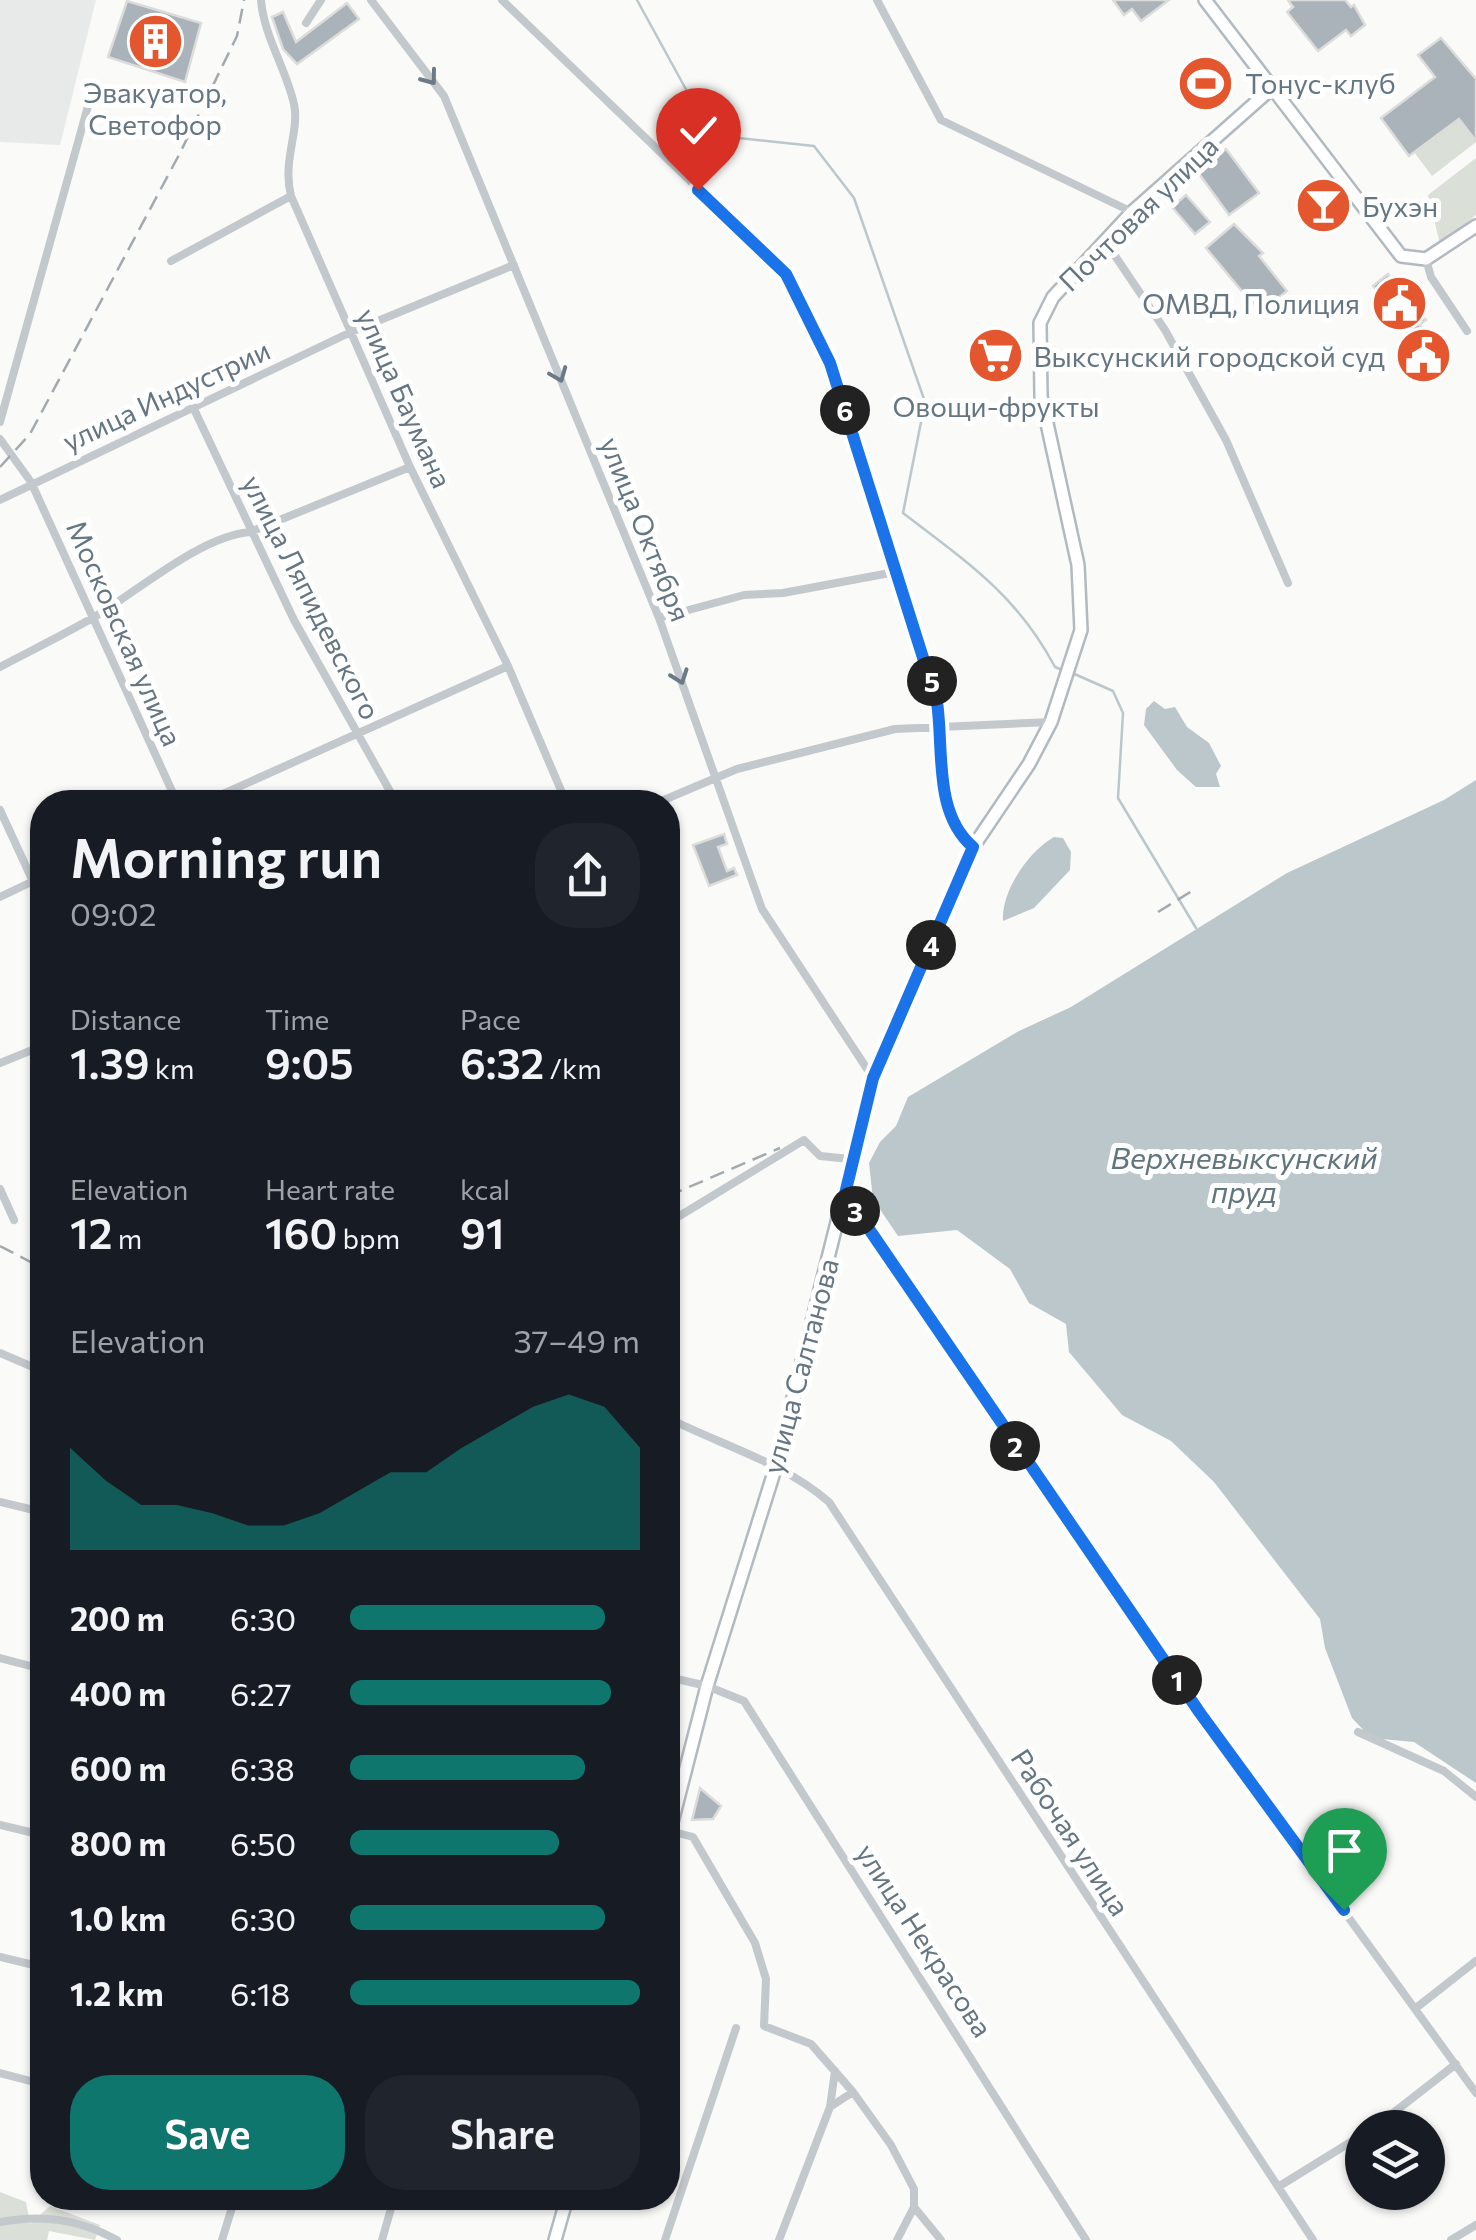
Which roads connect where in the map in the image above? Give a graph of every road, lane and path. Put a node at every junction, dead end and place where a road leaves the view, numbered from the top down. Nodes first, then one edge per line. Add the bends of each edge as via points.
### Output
1 (261, 0) edge
2 (321, 0) edge
3 (371, 0) edge
4 (502, 0) edge
5 (877, 0) edge
6 (1206, 0) edge
7 (306, 23) dead end
8 (1272, 88) junction
9 (90, 99) dead end
10 (291, 196) junction
11 (1132, 212) junction
12 (1476, 226) edge
13 (1105, 241) junction
14 (1426, 259) junction
15 (171, 261) dead end
16 (514, 265) junction
17 (1467, 331) dead end
18 (351, 332) junction
19 (194, 409) junction
20 (0, 422) edge
21 (0, 439) edge
22 (410, 467) junction
23 (31, 482) junction
24 (0, 500) edge
25 (250, 532) junction
26 (895, 572) junction
27 (1288, 583) dead end
28 (96, 616) junction
29 (659, 618) junction
30 (508, 666) junction
31 (0, 667) edge
32 (1062, 691) joint
33 (1052, 722) junction
34 (940, 724) junction
35 (359, 737) junction
36 (717, 776) junction
37 (172, 790) edge
38 (233, 790) edge
39 (389, 790) edge
40 (561, 790) edge
41 (680, 793) edge
42 (0, 810) edge
43 (973, 847) junction
44 (30, 864) edge
45 (30, 883) edge
46 (0, 897) edge
47 (30, 1051) edge
48 (0, 1063) edge
49 (873, 1078) junction
50 (850, 1159) junction
51 (0, 1189) edge
52 (845, 1194) junction
53 (680, 1216) edge
54 (14, 1220) dead end
55 (0, 1353) edge
56 (30, 1366) edge
57 (680, 1423) edge
58 (776, 1466) junction
59 (0, 1502) edge
60 (30, 1509) edge
61 (0, 1658) edge
62 (30, 1666) edge
63 (680, 1680) edge
64 (708, 1686) junction
65 (1358, 1732) dead end
66 (680, 1790) edge
67 (1476, 1797) edge
68 (0, 1825) edge
69 (30, 1832) edge
70 (680, 1836) edge
71 (0, 1956) edge
72 (1476, 1961) edge
73 (30, 1964) edge
74 (1416, 2008) junction
75 (736, 2028) dead end
76 (1456, 2064) junction
77 (835, 2071) junction
78 (0, 2073) edge
79 (30, 2081) edge
80 (853, 2092) junction
81 (1476, 2093) edge
82 (830, 2107) junction
83 (1397, 2110) edge
84 (1345, 2146) edge
85 (1278, 2187) junction
86 (680, 2193) edge
87 (914, 2208) junction
88 (231, 2210) edge
89 (391, 2210) edge
90 (564, 2210) edge
91 (674, 2210) edge
92 (0, 2222) edge
93 (1476, 2225) edge
94 (117, 2240) edge
95 (222, 2240) edge
96 (382, 2240) edge
97 (555, 2240) edge
98 (664, 2240) edge
99 (779, 2240) edge
100 (897, 2240) edge
101 (940, 2240) edge
102 (1086, 2240) edge
103 (1313, 2240) edge
104 (1451, 2240) edge

1 - 10 street, улица Баумана via 296,108 286,157
2 - 7 street
3 -> 16 street, улица Октября via 444,96
4 - 26 street via 786,274 830,363
5 - 11 street via 941,120
6 - 8 main road
8 - 11 main road, Почтовая улица
8 - 14 main road via 1392,248 1408,259
9 - 20 street
10 - 15 street
10 - 18 street, улица Баумана
11 - 13 main road, Почтовая улица
12 - 14 main road
13 - 27 street via 1226,440
13 - 32 main road, Почтовая улица via 1053,297 1038,335 1041,396 1081,589 1082,620
14 - 17 street
16 - 18 street, улица Индустрии
16 -> 29 street, улица Октября
18 - 19 street, улица Индустрии
18 - 22 street, улица Баумана
19 - 23 street, улица Индустрии
19 - 25 street, улица Ляпидевского
21 - 23 street, Московская улица
22 - 25 street
22 - 30 street, улица Баумана
23 - 24 street, улица Индустрии
23 - 28 street, Московская улица
25 - 28 street via 180,560
25 - 35 street, улица Ляпидевского
26 - 29 street via 744,594
26 - 34 street
28 - 31 street
28 - 37 street, Московская улица
29 -> 36 street, улица Октября
30 - 35 street
30 - 40 street, улица Баумана
32 - 33 main road, улица Салтанова
33 - 34 street
33 - 43 main road, улица Салтанова
34 - 36 street via 846,740
34 - 43 street via 952,820
35 - 38 street
35 - 39 street, улица Ляпидевского
36 - 41 street
36 - 49 street, улица Октября via 762,909
42 - 44 street
43 - 49 main road, улица Салтанова
45 - 46 street
47 - 48 street
49 - 50 main road, улица Салтанова
50 - 52 main road, улица Салтанова
50 - 53 street via 820,1156 804,1140
51 - 54 street
52 - 58 main road, улица Салтанова
52 - 74 street via 1189,1697
55 - 56 street
57 - 58 street, Рабочая улица
58 - 64 main road, улица Салтанова
58 - 85 street, Рабочая улица via 829,1502
59 - 60 street
61 - 62 street
63 - 64 street, улица Некрасова
64 - 66 main road, улица Салтанова
64 - 102 street, улица Некрасова via 744,1701 771,1740
65 - 67 street via 1444,1770
68 - 69 street
70 - 77 street via 692,1837 754,1944 766,1979 764,2026 810,2044
71 - 73 street
72 - 74 street
74 - 76 street
75 - 86 street
76 - 81 street
76 - 83 street
77 - 80 street
77 - 82 street
78 - 79 street
80 - 82 street
80 - 87 street via 908,2174
82 - 99 street
84 - 85 street
85 - 103 street, Рабочая улица
87 - 100 street
87 - 101 street
88 - 95 street
89 - 96 street
90 - 97 main road
91 - 98 street
92 - 94 street via 68,2220
93 - 104 street

